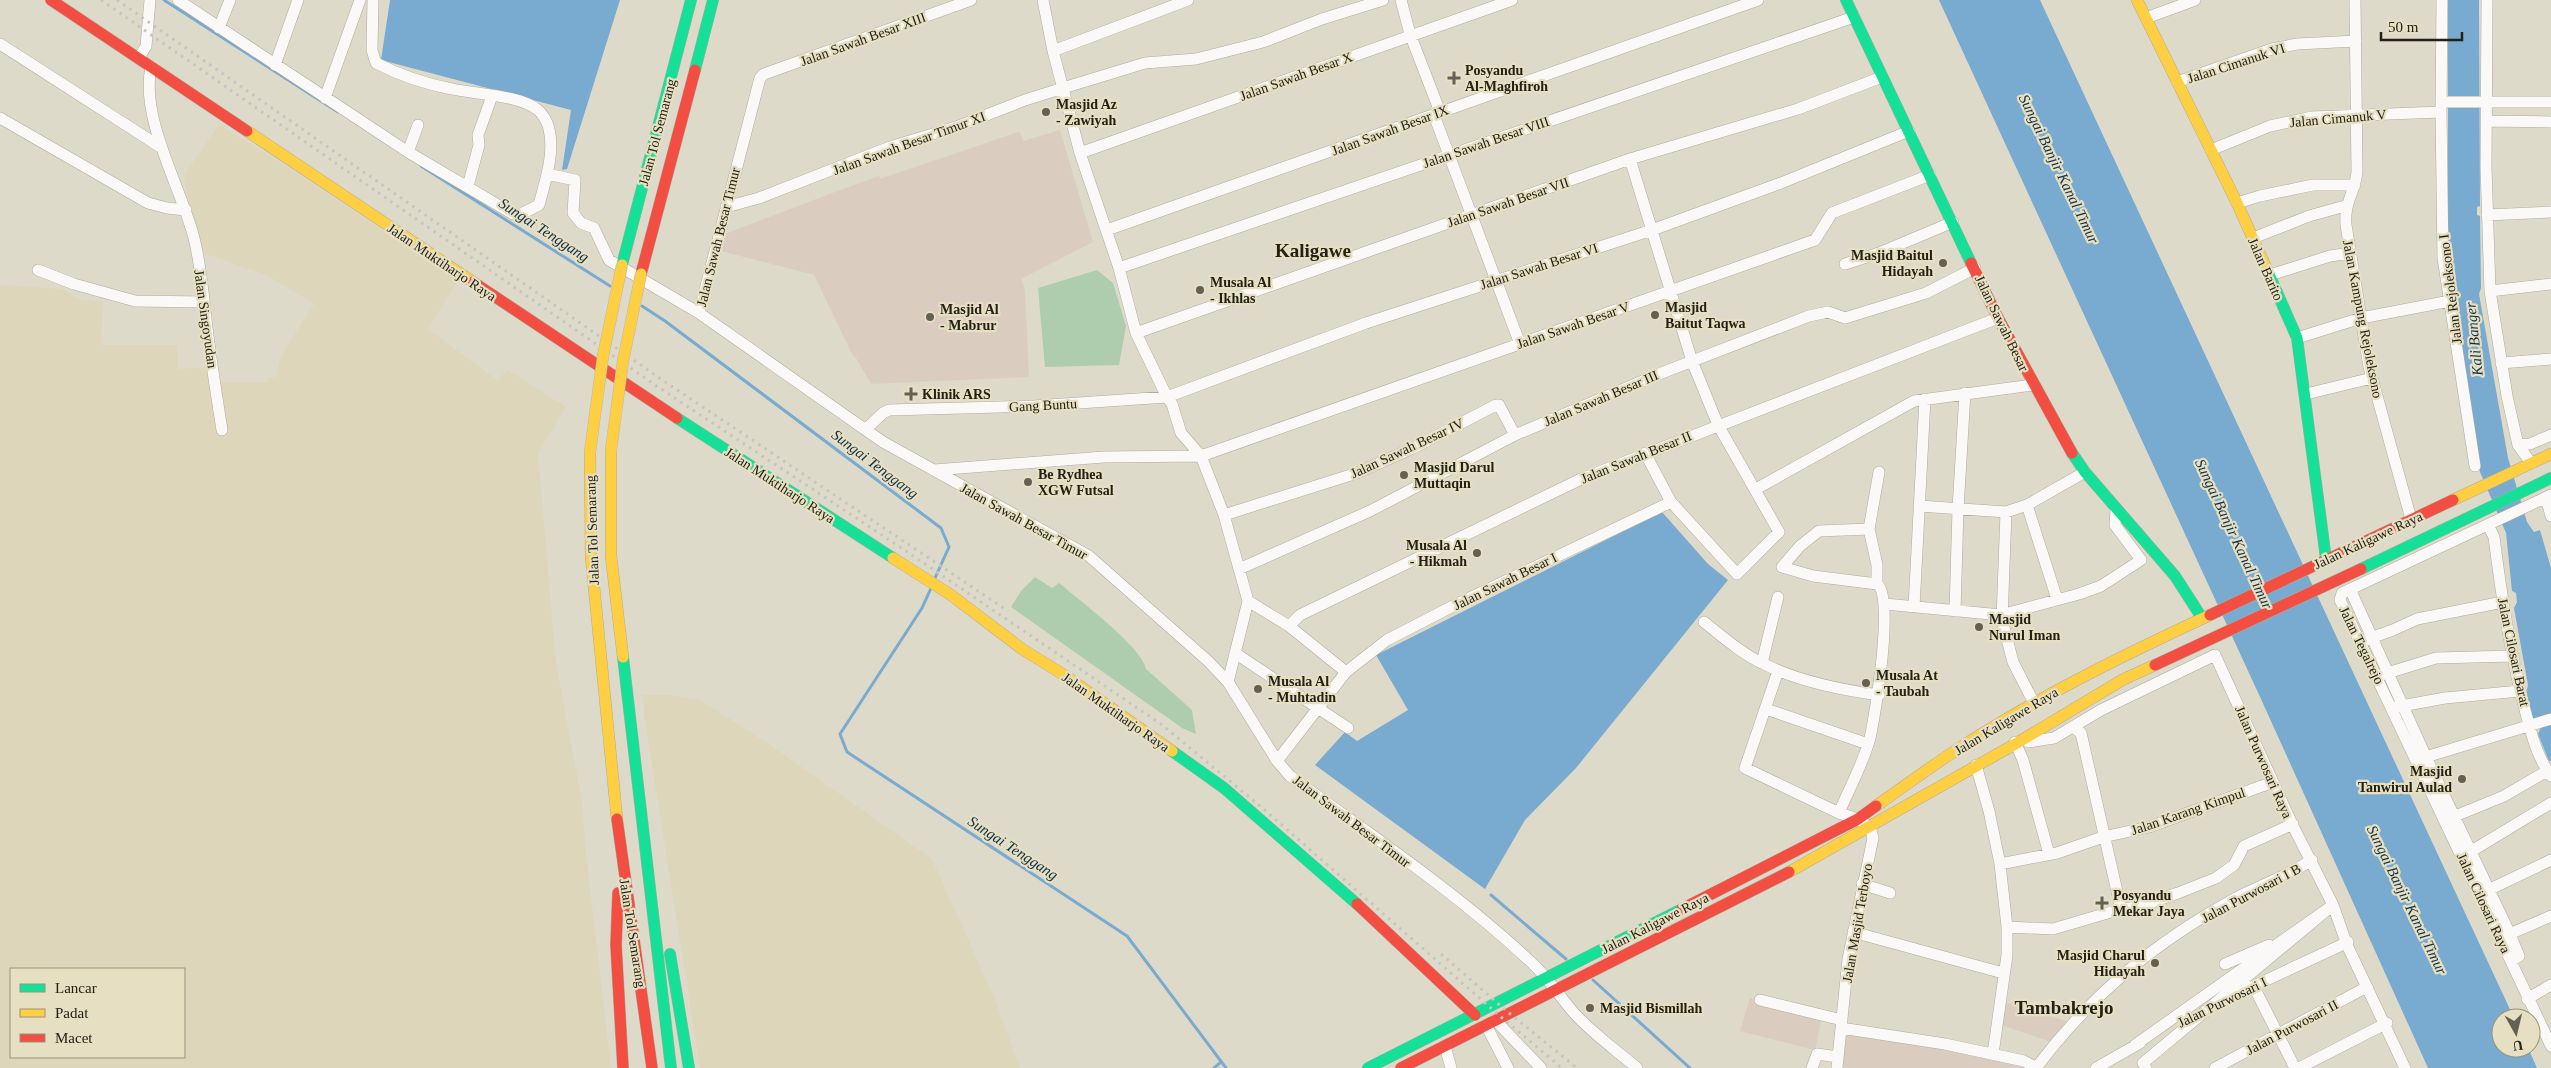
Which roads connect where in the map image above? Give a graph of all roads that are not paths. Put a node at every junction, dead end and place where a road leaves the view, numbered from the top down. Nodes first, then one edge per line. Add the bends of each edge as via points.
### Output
1 (51, 0) edge
2 (178, 0) edge
3 (230, 0) edge
4 (298, 0) edge
5 (360, 0) edge
6 (373, 0) edge
7 (691, 0) edge
8 (713, 0) edge
9 (971, 0) edge
10 (1043, 0) edge
11 (1188, 0) edge
12 (1383, 0) edge
13 (1401, 0) edge
14 (1512, 0) edge
15 (1758, 0) edge
16 (1846, 0) edge
17 (2138, 0) edge
18 (2195, 0) edge
19 (2355, 0) edge
20 (2442, 0) edge
21 (2487, 0) edge
22 (150, 1) edge
23 (1854, 17) junction
24 (2146, 18) junction
25 (219, 28) junction
26 (1410, 34) junction
27 (2356, 41) junction
28 (0, 44) edge
29 (1053, 51) junction
30 (139, 58) junction
31 (275, 65) junction
32 (151, 67) junction
33 (1882, 77) junction
34 (758, 82) joint
35 (2177, 82) junction
36 (1062, 89) junction
37 (492, 96) junction
38 (326, 98) junction
39 (2484, 102) junction
40 (2551, 102) edge
41 (2442, 105) junction
42 (1437, 113) junction
43 (2356, 115) junction
44 (0, 118) edge
45 (2487, 121) junction
46 (2551, 122) edge
47 (418, 125) dead end
48 (1909, 131) junction
49 (162, 148) junction
50 (2211, 150) junction
51 (408, 152) junction
52 (1080, 153) junction
53 (1449, 155) junction
54 (1630, 159) junction
55 (557, 175) junction
56 (1930, 175) junction
57 (2355, 185) junction
58 (468, 186) junction
59 (2237, 203) junction
60 (2345, 206) junction
61 (726, 207) junction
62 (186, 210) junction
63 (2551, 212) edge
64 (1471, 215) junction
65 (2487, 215) junction
66 (1953, 222) junction
67 (1107, 230) junction
68 (1652, 230) junction
69 (2253, 238) junction
70 (2350, 252) junction
71 (1845, 264) dead end
72 (1119, 268) junction
73 (1975, 268) junction
74 (38, 270) dead end
75 (2270, 275) junction
76 (1497, 280) junction
77 (2551, 284) edge
78 (1671, 291) junction
79 (2490, 291) junction
80 (2450, 301) junction
81 (204, 302) junction
82 (699, 313) junction
83 (1998, 318) junction
84 (2361, 318) junction
85 (1136, 333) junction
86 (2296, 338) junction
87 (1520, 344) junction
88 (2551, 359) edge
89 (1692, 361) junction
90 (2501, 363) junction
91 (2372, 378) junction
92 (2032, 385) junction
93 (1965, 393) junction
94 (2306, 394) junction
95 (1167, 397) junction
96 (1924, 399) junction
97 (1718, 425) junction
98 (866, 429) junction
99 (222, 430) dead end
100 (1515, 435) junction
101 (2551, 435) edge
102 (2518, 445) junction
103 (1645, 453) junction
104 (2551, 454) edge
105 (1201, 456) junction
106 (2528, 464) junction
107 (2475, 466) dead end
108 (934, 470) junction
109 (1879, 472) dead end
110 (2085, 472) junction
111 (2551, 478) edge
112 (1756, 489) junction
113 (2544, 498) edge
114 (1671, 502) junction
115 (2027, 505) junction
116 (1919, 506) junction
117 (1958, 509) junction
118 (2116, 510) junction
119 (2006, 512) junction
120 (1224, 515) junction
121 (2551, 516) edge
122 (2411, 519) junction
123 (2491, 523) junction
124 (1869, 529) junction
125 (2321, 562) junction
126 (1239, 569) junction
127 (1877, 584) junction
128 (1778, 596) dead end
129 (2057, 599) junction
130 (1248, 601) junction
131 (2503, 602) junction
132 (1885, 604) junction
133 (1914, 607) junction
134 (1955, 611) junction
135 (2001, 615) junction
136 (2202, 618) junction
137 (1704, 622) dead end
138 (1288, 626) junction
139 (2366, 639) junction
140 (1235, 653) junction
141 (2512, 656) junction
142 (1762, 664) junction
143 (1778, 671) junction
144 (1346, 672) junction
145 (2383, 674) junction
146 (1228, 682) junction
147 (2520, 691) junction
148 (1879, 695) junction
149 (2034, 703) junction
150 (2398, 707) junction
151 (1317, 709) junction
152 (1766, 709) junction
153 (2551, 719) edge
154 (2534, 725) junction
155 (2073, 727) junction
156 (1348, 728) dead end
157 (2016, 743) junction
158 (1868, 744) junction
159 (2422, 758) junction
160 (1277, 761) junction
161 (1976, 765) junction
162 (2549, 773) edge
163 (2273, 782) junction
164 (2551, 803) edge
165 (1839, 813) junction
166 (1858, 818) junction
167 (2450, 819) junction
168 (2293, 826) junction
169 (1870, 827) junction
170 (2103, 837) junction
171 (646, 847) junction
172 (620, 852) junction
173 (2466, 853) junction
174 (2049, 854) junction
175 (2312, 860) junction
176 (2551, 860) edge
177 (2000, 864) junction
178 (1862, 884) junction
179 (2485, 891) junction
180 (1890, 893) dead end
181 (2333, 905) junction
182 (2121, 910) junction
183 (2551, 916) edge
184 (2007, 927) junction
185 (1853, 932) junction
186 (2505, 936) junction
187 (2347, 945) junction
188 (2225, 964) dead end
189 (2003, 973) junction
190 (1546, 978) junction
191 (2551, 985) edge
192 (2254, 987) junction
193 (2368, 989) junction
194 (1555, 990) junction
195 (2527, 999) junction
196 (1760, 1000) dead end
197 (1475, 1014) junction
198 (1841, 1024) junction
199 (1493, 1026) junction
200 (2385, 1026) junction
201 (2277, 1035) junction
202 (2135, 1045) junction
203 (1445, 1046) junction
204 (2551, 1046) edge
205 (1993, 1054) junction
206 (1838, 1063) edge
207 (623, 1068) edge
208 (652, 1068) edge
209 (671, 1068) edge
210 (689, 1068) edge
211 (1368, 1068) edge
212 (1401, 1068) edge
213 (1451, 1068) edge
214 (1508, 1068) edge
215 (1541, 1068) edge
216 (1637, 1068) edge
217 (1812, 1068) edge
218 (2096, 1068) edge
219 (2146, 1068) edge
220 (2215, 1068) edge
221 (2297, 1068) edge
222 (2404, 1068) edge

1 - 30 main road, Jalan Muktiharjo Raya
2 - 25 street
3 - 25 street
4 - 31 street
5 - 38 street
6 - 37 street via 372,50 376,63 450,89
7 - 172 main road, Jalan Tol Semarang, bridge via 622,265 603,356 590,452 591,557
8 - 171 main road, Jalan Tol Semarang, bridge via 641,274 623,361 611,450 611,556
9 - 34 street, Jalan Sawah Besar XIII via 764,74
10 - 29 street
11 - 29 street
12 - 36 street, Jalan Sawah Besar Timur XI via 1322,18 1264,42 1196,59 1145,63
13 - 26 street
14 - 26 street, Jalan Sawah Besar X
15 - 42 street, Jalan Sawah Besar IX
16 - 23 main road, Jalan Sawah Besar
17 - 24 main road, Jalan Barito
18 - 24 street
19 - 27 street
20 - 41 street, Jalan Rejoleksono I
21 - 39 street
22 - 30 street via 146,46
23 - 33 main road, Jalan Sawah Besar
23 - 53 street, Jalan Sawah Besar VIII
24 - 35 main road, Jalan Barito
25 - 31 street
26 - 42 street
26 - 52 street, Jalan Sawah Besar X
27 - 35 street, Jalan Cimanuk VI via 2297,44 2272,49
27 - 43 street
28 - 49 street
29 - 36 street
30 - 32 main road, Jalan Muktiharjo Raya
31 - 38 street
32 - 49 street, Jalan Singoyudan via 148,81 150,97
32 - 197 main road, Jalan Muktiharjo Raya via 654,403 950,595 1022,649 1224,788 1342,890
33 - 48 main road, Jalan Sawah Besar
33 - 54 street, Jalan Sawah Besar VII via 1798,109
34 - 61 street, Jalan Sawah Besar Timur
35 - 50 main road, Jalan Barito
36 - 52 street
36 - 61 street, Jalan Sawah Besar Timur XI
37 - 55 street via 520,102 537,109 543,116 549,128
37 - 58 street via 478,135 479,145
38 - 51 street
39 - 40 street, Jalan Cimanuk V
39 - 41 street, Jalan Cimanuk V
39 - 45 street
41 - 43 street, Jalan Cimanuk V
41 - 80 street, Jalan Rejoleksono I via 2443,258
42 - 53 street
42 - 67 street, Jalan Sawah Besar IX
43 - 50 street, Jalan Cimanuk V via 2285,122
43 - 57 street
44 - 62 street via 148,202
45 - 46 street
45 - 65 street
47 - 51 street
48 - 56 main road, Jalan Sawah Besar
48 - 68 street, Jalan Sawah Besar VI via 1781,183
49 - 62 street, Jalan Singoyudan
50 - 59 main road, Jalan Barito
51 - 58 street
52 - 67 street
53 - 64 street
53 - 72 street, Jalan Sawah Besar VIII
54 - 64 street, Jalan Sawah Besar VII
54 - 68 street
55 - 58 street via 539,205 521,214 513,214
55 - 82 street via 575,180 574,213 581,223 594,228 608,260
56 - 66 main road, Jalan Sawah Besar
56 - 78 street, Jalan Sawah Besar V via 1832,213 1815,240
57 - 59 street via 2313,185
57 - 60 street
59 - 69 main road, Jalan Barito
60 - 69 street
60 - 70 street, Jalan Kampung Rejoleksono
61 - 82 street, Jalan Sawah Besar Timur
62 - 81 street, Jalan Singoyudan via 195,239
63 - 65 street
64 - 76 street
64 - 85 street, Jalan Sawah Besar VII
65 - 79 street
66 - 71 street
66 - 73 main road, Jalan Sawah Besar
67 - 72 street
68 - 76 street, Jalan Sawah Besar VI
68 - 78 street
69 - 75 main road, Jalan Barito
70 - 75 street
70 - 84 street, Jalan Kampung Rejoleksono
72 - 85 street
73 - 83 main road, Jalan Sawah Besar
73 - 89 street, Jalan Sawah Besar III via 1926,293 1845,318 1828,312 1809,316
74 - 81 street via 135,301
75 - 86 main road, Jalan Barito
76 - 87 street
76 - 95 street, Jalan Sawah Besar VI via 1366,323
77 - 79 street
78 - 87 street, Jalan Sawah Besar V
78 - 89 street
79 - 90 street
80 - 84 street
80 - 107 street, Jalan Rejoleksono I
81 - 99 street, Jalan Singoyudan
82 - 98 street, Jalan Sawah Besar Timur
83 - 92 main road, Jalan Sawah Besar
83 - 97 street, Jalan Sawah Besar II
84 - 86 street
84 - 91 street, Jalan Kampung Rejoleksono
85 - 95 street
86 - 94 main road, Jalan Barito
87 - 105 street, Jalan Sawah Besar V
88 - 90 street
89 - 97 street
89 - 100 street, Jalan Sawah Besar III
90 - 102 street
91 - 94 street
91 - 122 street, Jalan Kampung Rejoleksono
92 - 93 street
92 - 110 main road, Jalan Sawah Besar
93 - 96 street
93 - 117 street
94 - 125 main road, Jalan Barito
95 - 98 street, Gang Buntu via 1034,406 889,410
95 - 105 street via 1181,433
96 - 112 street via 1914,401
96 - 116 street
97 - 103 street, Jalan Sawah Besar II
97 - 112 street
98 - 108 street, Jalan Sawah Besar Timur
100 - 120 street, Jalan Sawah Besar IV via 1499,405 1496,405 1357,473
100 - 126 street, Jalan Sawah Besar III via 1370,511
101 - 102 street via 2530,444
102 - 106 street
103 - 114 street
103 - 138 street, Jalan Sawah Besar II via 1581,479 1300,615
104 - 106 main road, Jalan Kaligawe Raya
105 - 108 street, Jalan Sawah Besar V via 1104,457
105 - 120 street
106 - 122 main road, Jalan Kaligawe Raya
108 - 146 street, Jalan Sawah Besar Timur via 1089,556
109 - 124 street
110 - 115 street
110 - 118 main road, Jalan Sawah Besar
111 - 157 main road, Jalan Kaligawe Raya via 2124,679
112 - 114 street via 1780,531 1737,574
113 - 121 street
113 - 123 street, Jalan Tegalrejo
114 - 144 street, Jalan Sawah Besar I via 1387,640
115 - 119 street
115 - 129 street
116 - 117 street
116 - 133 street
117 - 119 street
117 - 134 street
118 - 129 street via 2115,525 2141,560 2101,586
118 - 136 main road, Jalan Sawah Besar via 2175,576
119 - 135 street
120 - 126 street
122 - 125 main road, Jalan Kaligawe Raya
123 - 131 street, Jalan Cilosari Barat
123 - 139 street, Jalan Tegalrejo via 2342,593 2340,600
124 - 127 street via 1877,565
124 - 127 street via 1819,531 1782,567 1813,576
125 - 136 main road, Jalan Kaligawe Raya
126 - 130 street
127 - 132 street
128 - 142 street
129 - 135 street
130 - 138 street
130 - 140 street
131 - 139 street via 2417,619
131 - 141 street, Jalan Cilosari Barat
132 - 133 street
132 - 148 street
133 - 134 street
134 - 135 street
135 - 149 street via 2013,662
136 - 149 main road, Jalan Kaligawe Raya
137 - 142 street
138 - 144 street
139 - 145 street, Jalan Tegalrejo
140 - 146 street
140 - 151 street
141 - 145 street via 2436,658
141 - 147 street, Jalan Cilosari Barat
142 - 143 street
143 - 148 street via 1850,691
143 - 152 street
144 - 151 street, Jalan Sawah Besar I
145 - 150 street, Jalan Tegalrejo
146 - 160 street, Jalan Sawah Besar Timur
147 - 150 street via 2446,698
147 - 154 street, Jalan Cilosari Barat
148 - 158 street
149 - 166 main road, Jalan Kaligawe Raya via 1963,745
150 - 159 street, Jalan Tegalrejo
151 - 156 street
151 - 160 street, Jalan Sawah Besar I
152 - 158 street
152 - 165 street via 1745,768
153 - 154 street
154 - 159 street
154 - 162 street, Jalan Cilosari Barat via 2536,750
155 - 157 street, Jalan Purwosari Raya via 2054,738
155 - 163 street, Jalan Purwosari Raya via 2101,710 2216,655
155 - 170 street via 2081,733
157 - 161 main road, Jalan Kaligawe Raya
157 - 174 street
158 - 165 street
159 - 167 street, Jalan Cilosari Raya
160 - 190 street, Jalan Sawah Besar Timur via 1290,776 1466,906
161 - 169 main road, Jalan Kaligawe Raya
161 - 177 street
162 - 167 street
163 - 168 street, Jalan Purwosari Raya
163 - 170 street, Jalan Karang Kimpul via 2149,827
164 - 173 street
165 - 166 street
166 - 169 street
166 - 190 main road, Jalan Kaligawe Raya
167 - 173 street, Jalan Cilosari Raya
168 - 175 street, Jalan Purwosari Raya
168 - 182 street via 2244,846 2234,865 2216,878 2138,907
169 - 178 street, Jalan Masjid Terboyo via 1873,838
169 - 194 main road, Jalan Kaligawe Raya via 1809,862
170 - 174 street, Jalan Karang Kimpul
170 - 182 street
171 - 209 main road, Jalan Tol Semarang
171 - 210 main road via 669,951
172 - 207 main road via 616,945
172 - 208 main road, Jalan Tol Semarang
173 - 179 street, Jalan Cilosari Raya
174 - 177 street, Jalan Karang Kimpul
175 - 181 street, Jalan Purwosari Raya
175 - 205 street, Jalan Purwosari I B via 2235,899 2171,937 2108,986 2036,1068 2024,1061
176 - 179 street
177 - 184 street
178 - 180 street
178 - 185 street, Jalan Masjid Terboyo
179 - 186 street, Jalan Cilosari Raya
181 - 187 street, Jalan Purwosari Raya
181 - 188 street via 2312,924
181 - 202 street
181 - 219 street via 2144,1063
182 - 184 street via 2054,929
183 - 186 street
184 - 189 street
185 - 189 street
185 - 198 street, Jalan Masjid Terboyo
186 - 195 street, Jalan Cilosari Raya via 2511,961
187 - 192 street, Jalan Purwosari I via 2348,942
187 - 193 street, Jalan Purwosari Raya
189 - 205 street
190 - 194 street, Jalan Sawah Besar Timur
190 - 197 main road, Jalan Kaligawe Raya
191 - 195 street
192 - 201 street
192 - 202 street, Jalan Purwosari I
193 - 200 street, Jalan Purwosari Raya
193 - 201 street, Jalan Purwosari II
194 - 199 main road, Jalan Kaligawe Raya
194 - 216 street via 1575,1014
195 - 204 street, Jalan Cilosari Raya
196 - 198 street
197 - 211 main road, Jalan Kaligawe Raya
198 - 205 street, Jalan Purwosari I B
198 - 206 street, Jalan Masjid Terboyo
199 - 203 main road, Jalan Kaligawe Raya
199 - 214 street
199 - 215 street
200 - 221 street via 2387,1023
200 - 222 street, Jalan Purwosari Raya
201 - 220 street, Jalan Purwosari II
201 - 221 street
202 - 218 street, Jalan Purwosari I
203 - 212 main road, Jalan Kaligawe Raya
203 - 213 street
206 - 217 street, Jalan Masjid Terboyo via 1817,1054

